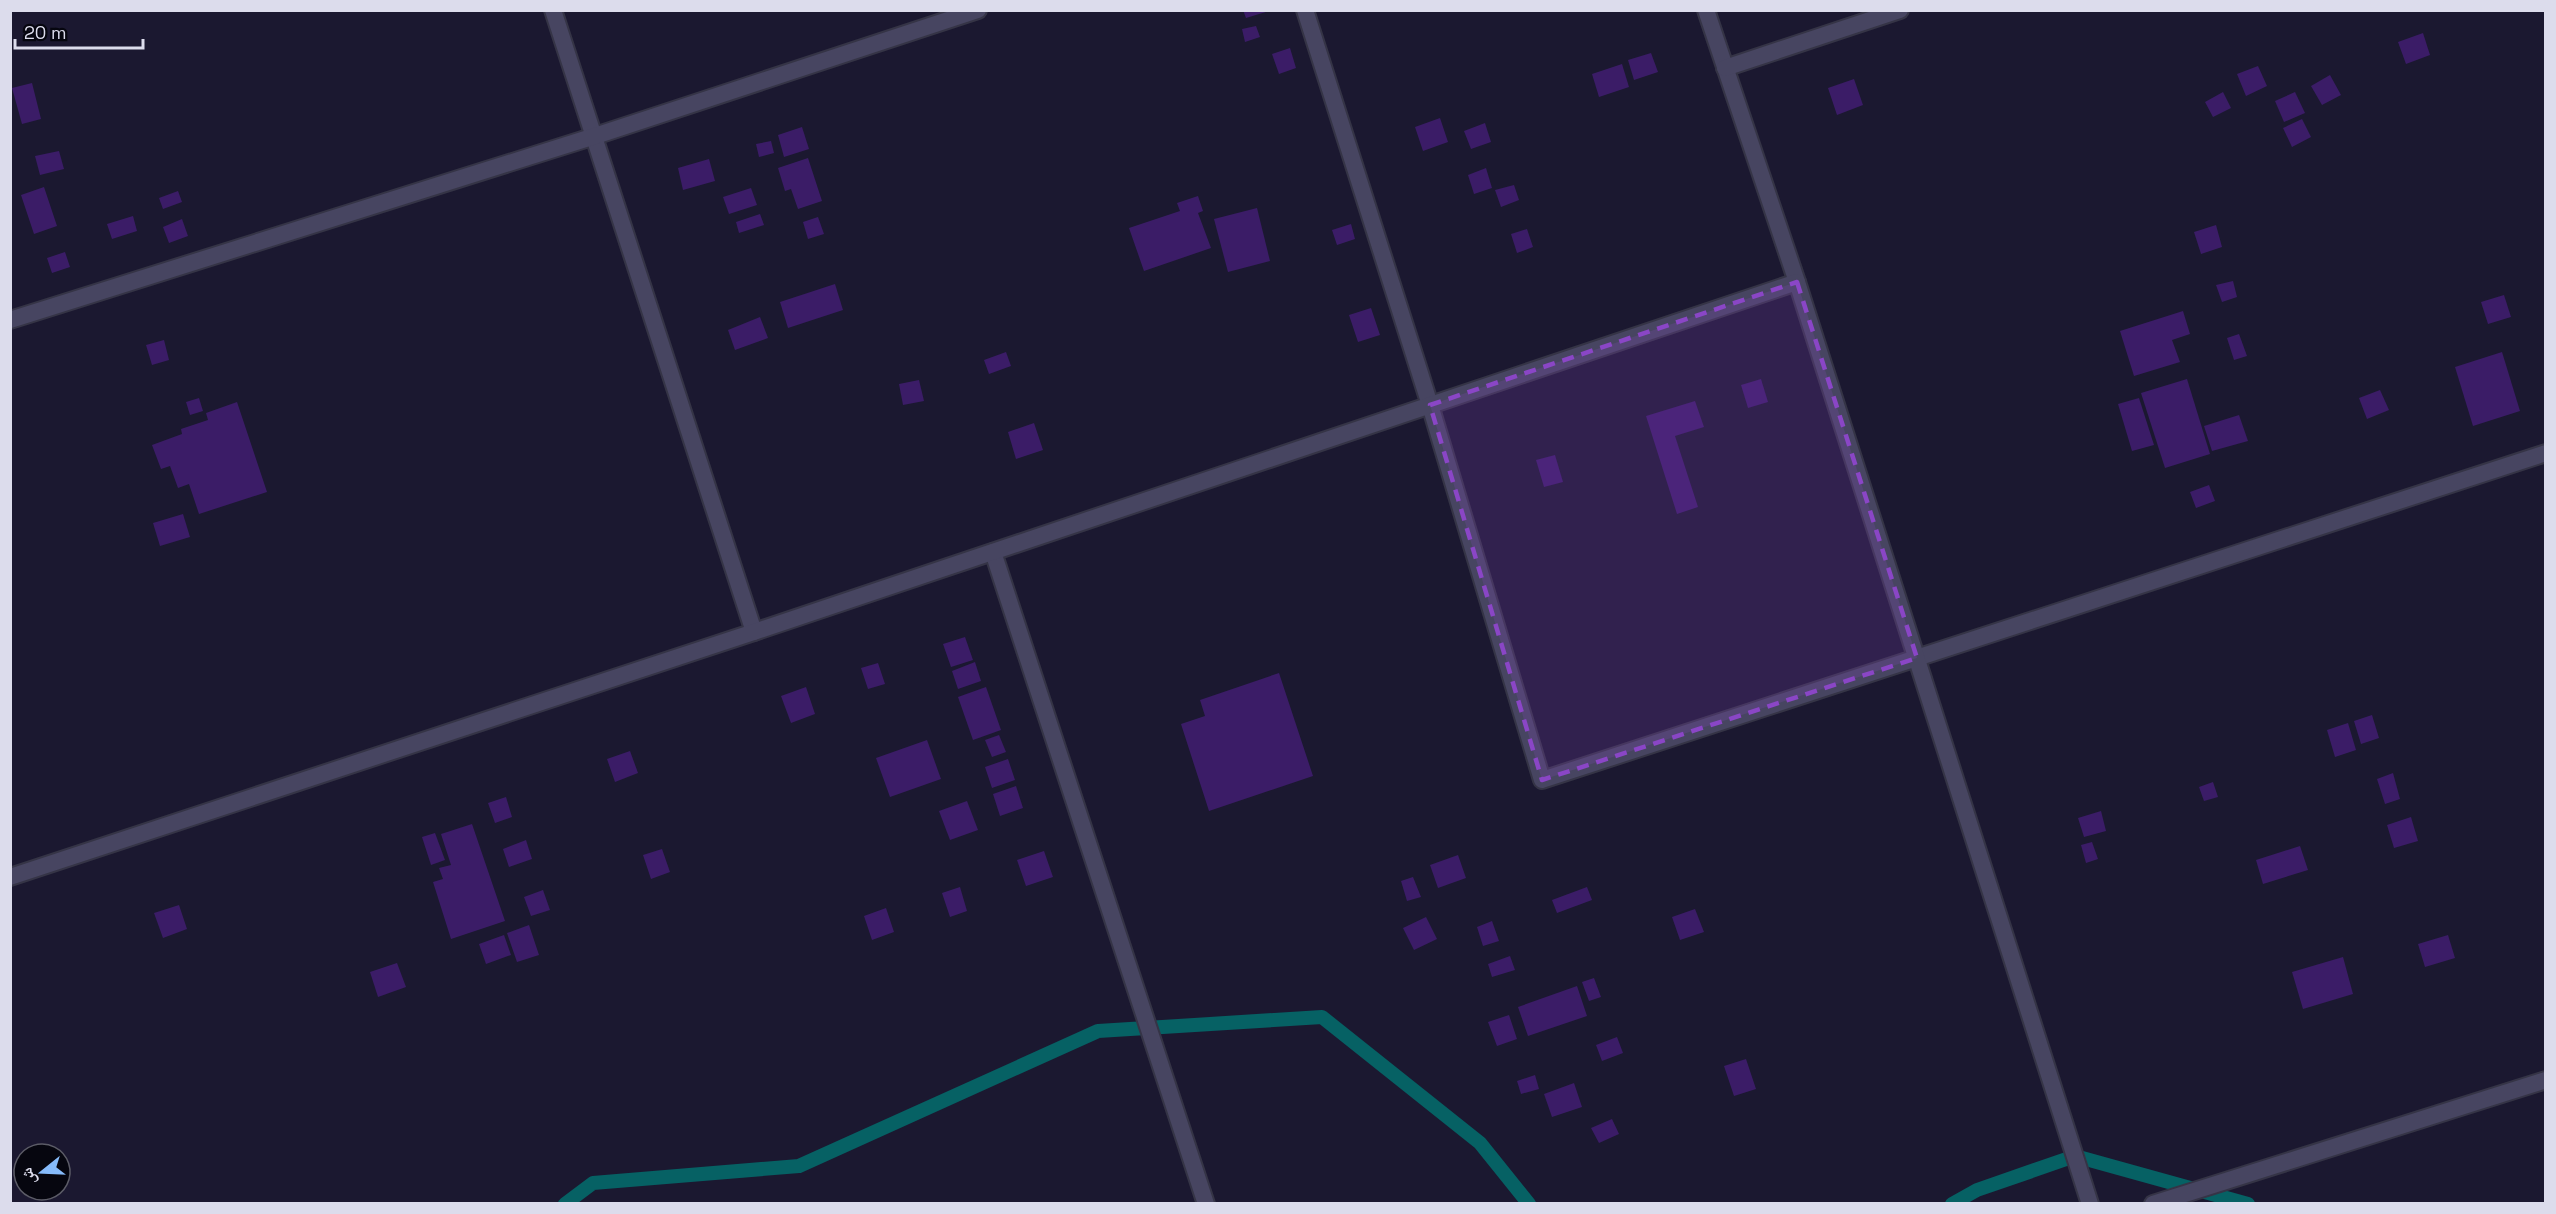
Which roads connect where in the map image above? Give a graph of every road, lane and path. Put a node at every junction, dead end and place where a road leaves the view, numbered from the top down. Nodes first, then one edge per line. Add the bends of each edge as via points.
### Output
1 (553, 10) edge
2 (978, 10) edge
3 (1305, 10) edge
4 (1706, 10) edge
5 (1900, 10) edge
6 (1725, 68) junction
7 (595, 136) junction
8 (1797, 282) junction
9 (10, 320) edge
10 (1430, 405) junction
11 (2546, 453) edge
12 (993, 552) junction
13 (754, 632) junction
14 (1917, 658) junction
15 (10, 877) edge
16 (2546, 1080) edge
17 (1206, 1203) edge
18 (2090, 1203) edge
19 (2153, 1203) edge

1 - 7 street
2 - 7 street
3 - 10 street
4 - 6 street
5 - 6 street
6 - 8 street
7 - 9 street
7 - 13 street
8 - 10 street
8 - 14 street
10 - 12 street
10 - 14 street via 1542,780
11 - 14 street
12 - 13 street
12 - 17 street
13 - 15 street
14 - 18 street
16 - 19 street

